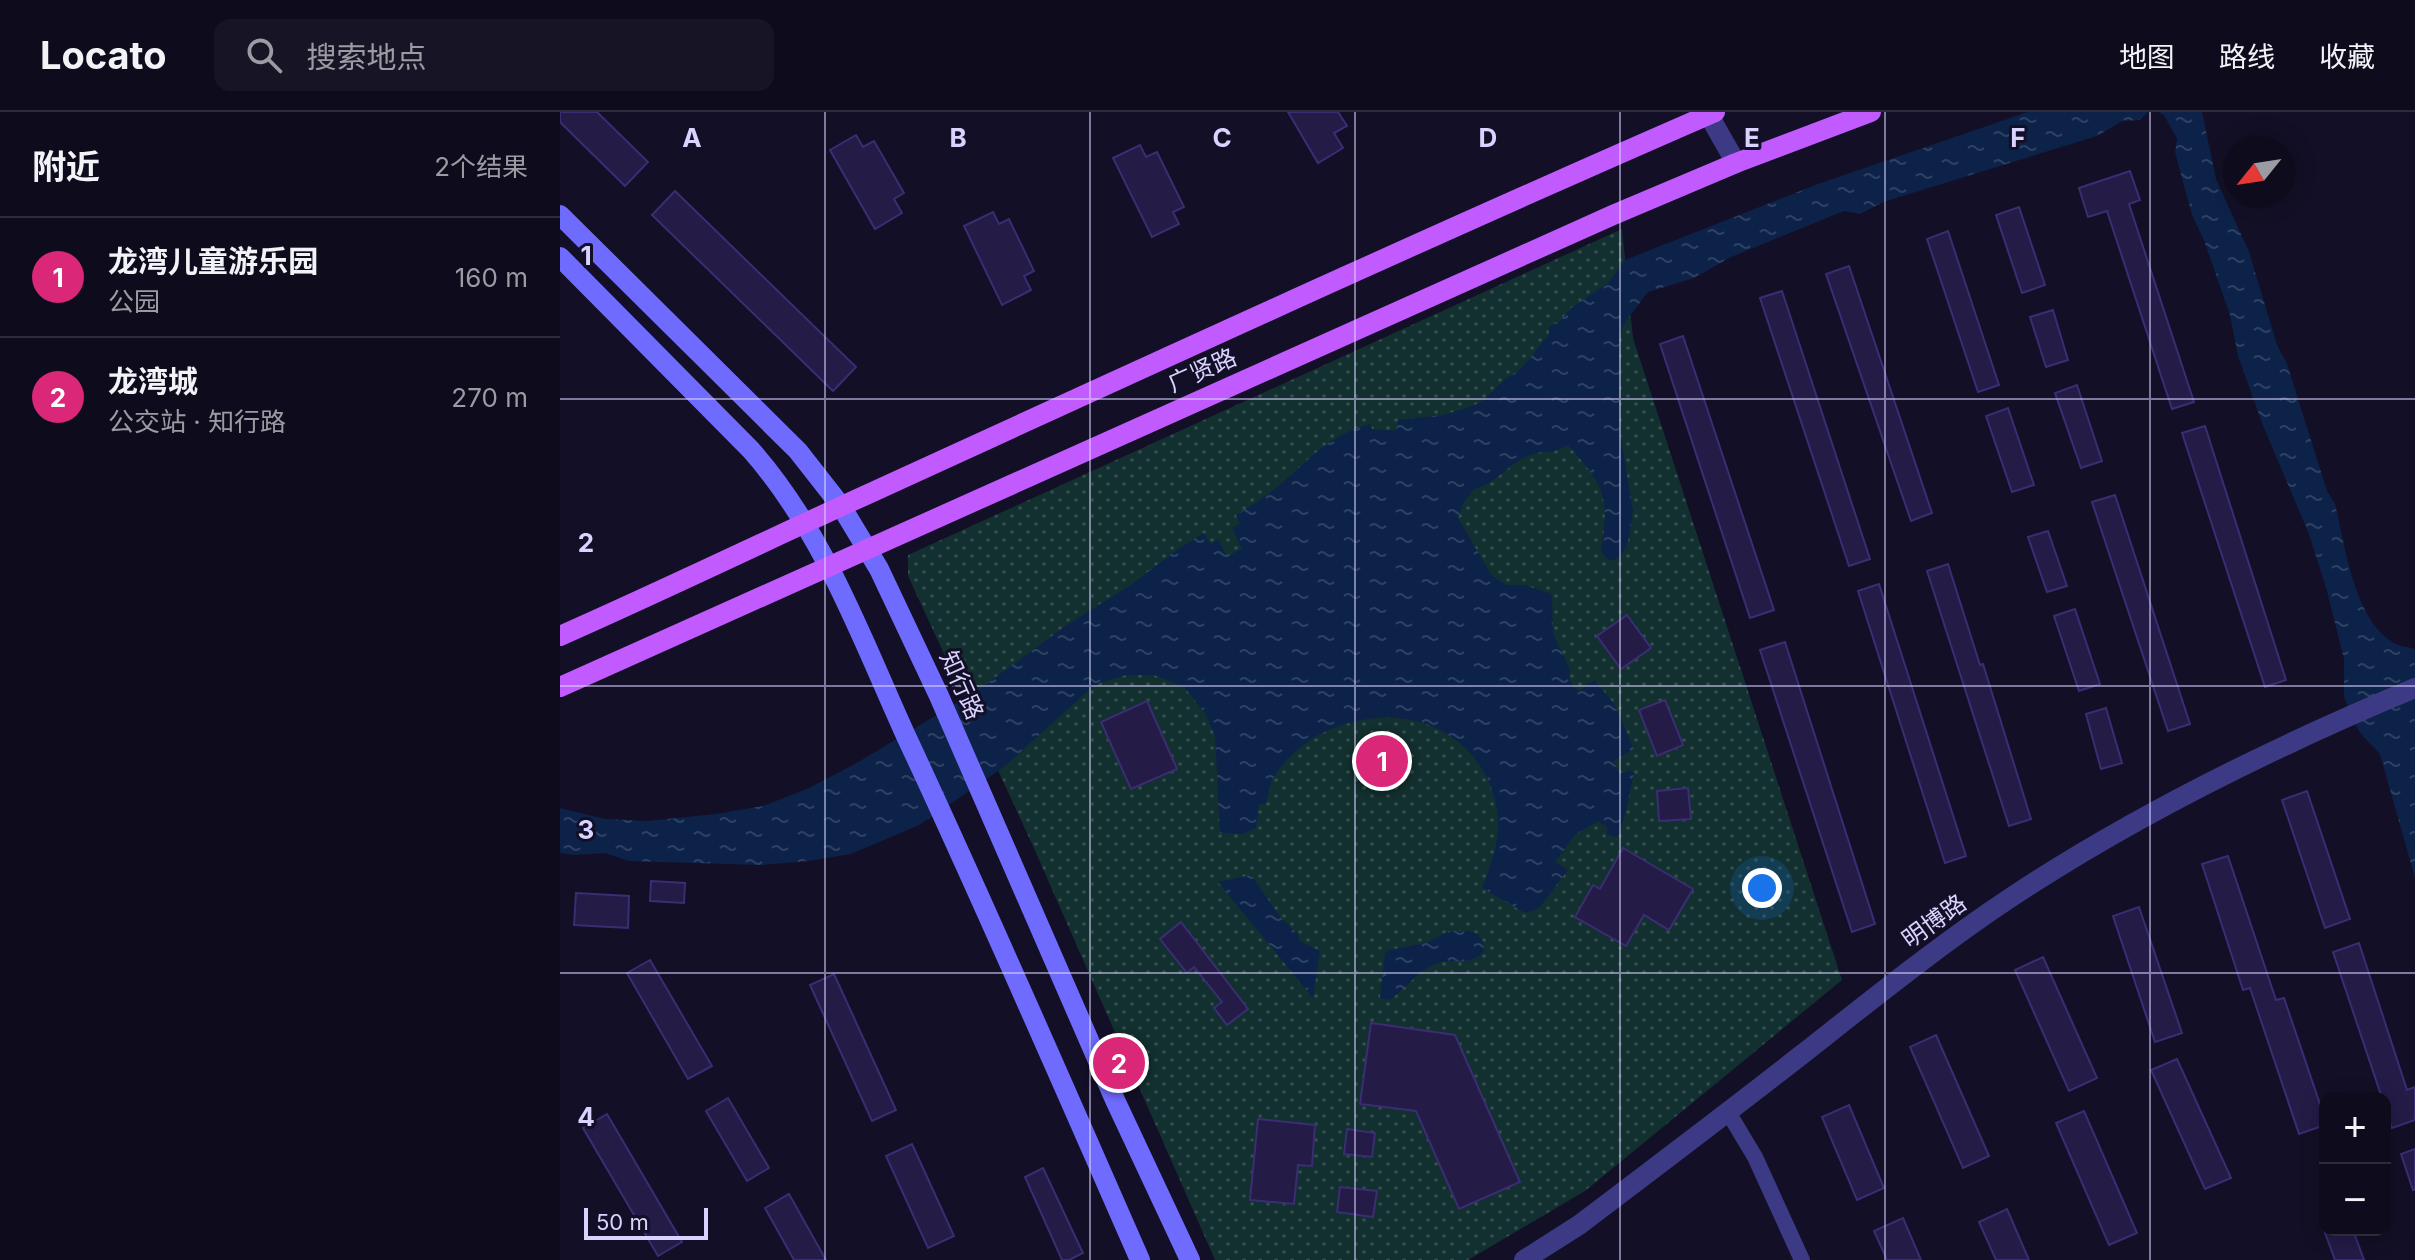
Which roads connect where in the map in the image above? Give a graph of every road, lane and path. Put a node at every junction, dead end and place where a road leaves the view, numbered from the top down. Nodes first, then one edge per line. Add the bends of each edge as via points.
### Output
1 (1871, 112) edge
2 (1710, 113) edge
3 (1736, 163) junction
4 (560, 215) edge
5 (560, 257) edge
6 (841, 506) junction
7 (805, 524) junction
8 (867, 549) junction
9 (830, 567) junction
10 (560, 636) edge
11 (560, 687) edge
12 (2415, 688) edge
13 (1728, 1112) junction
14 (1140, 1260) edge
15 (1190, 1260) edge
16 (1524, 1260) edge
17 (1802, 1260) edge

1 - 3 main road, 广贤路
2 - 3 street
2 - 6 main road, 广贤路
3 - 8 main road, 广贤路
4 - 6 main road, 知行路 via 798,451
5 - 7 main road via 751,450
6 - 7 main road, 广贤路
6 - 8 main road, 知行路
7 - 9 main road
7 - 10 main road, 广贤路
8 - 9 main road, 广贤路
8 - 15 main road, 知行路 via 939,696
9 - 11 main road, 广贤路
9 - 14 main road
12 - 13 street, 明博路 via 2229,772 2013,896
13 - 16 street, 明博路
13 - 17 street via 1755,1157

